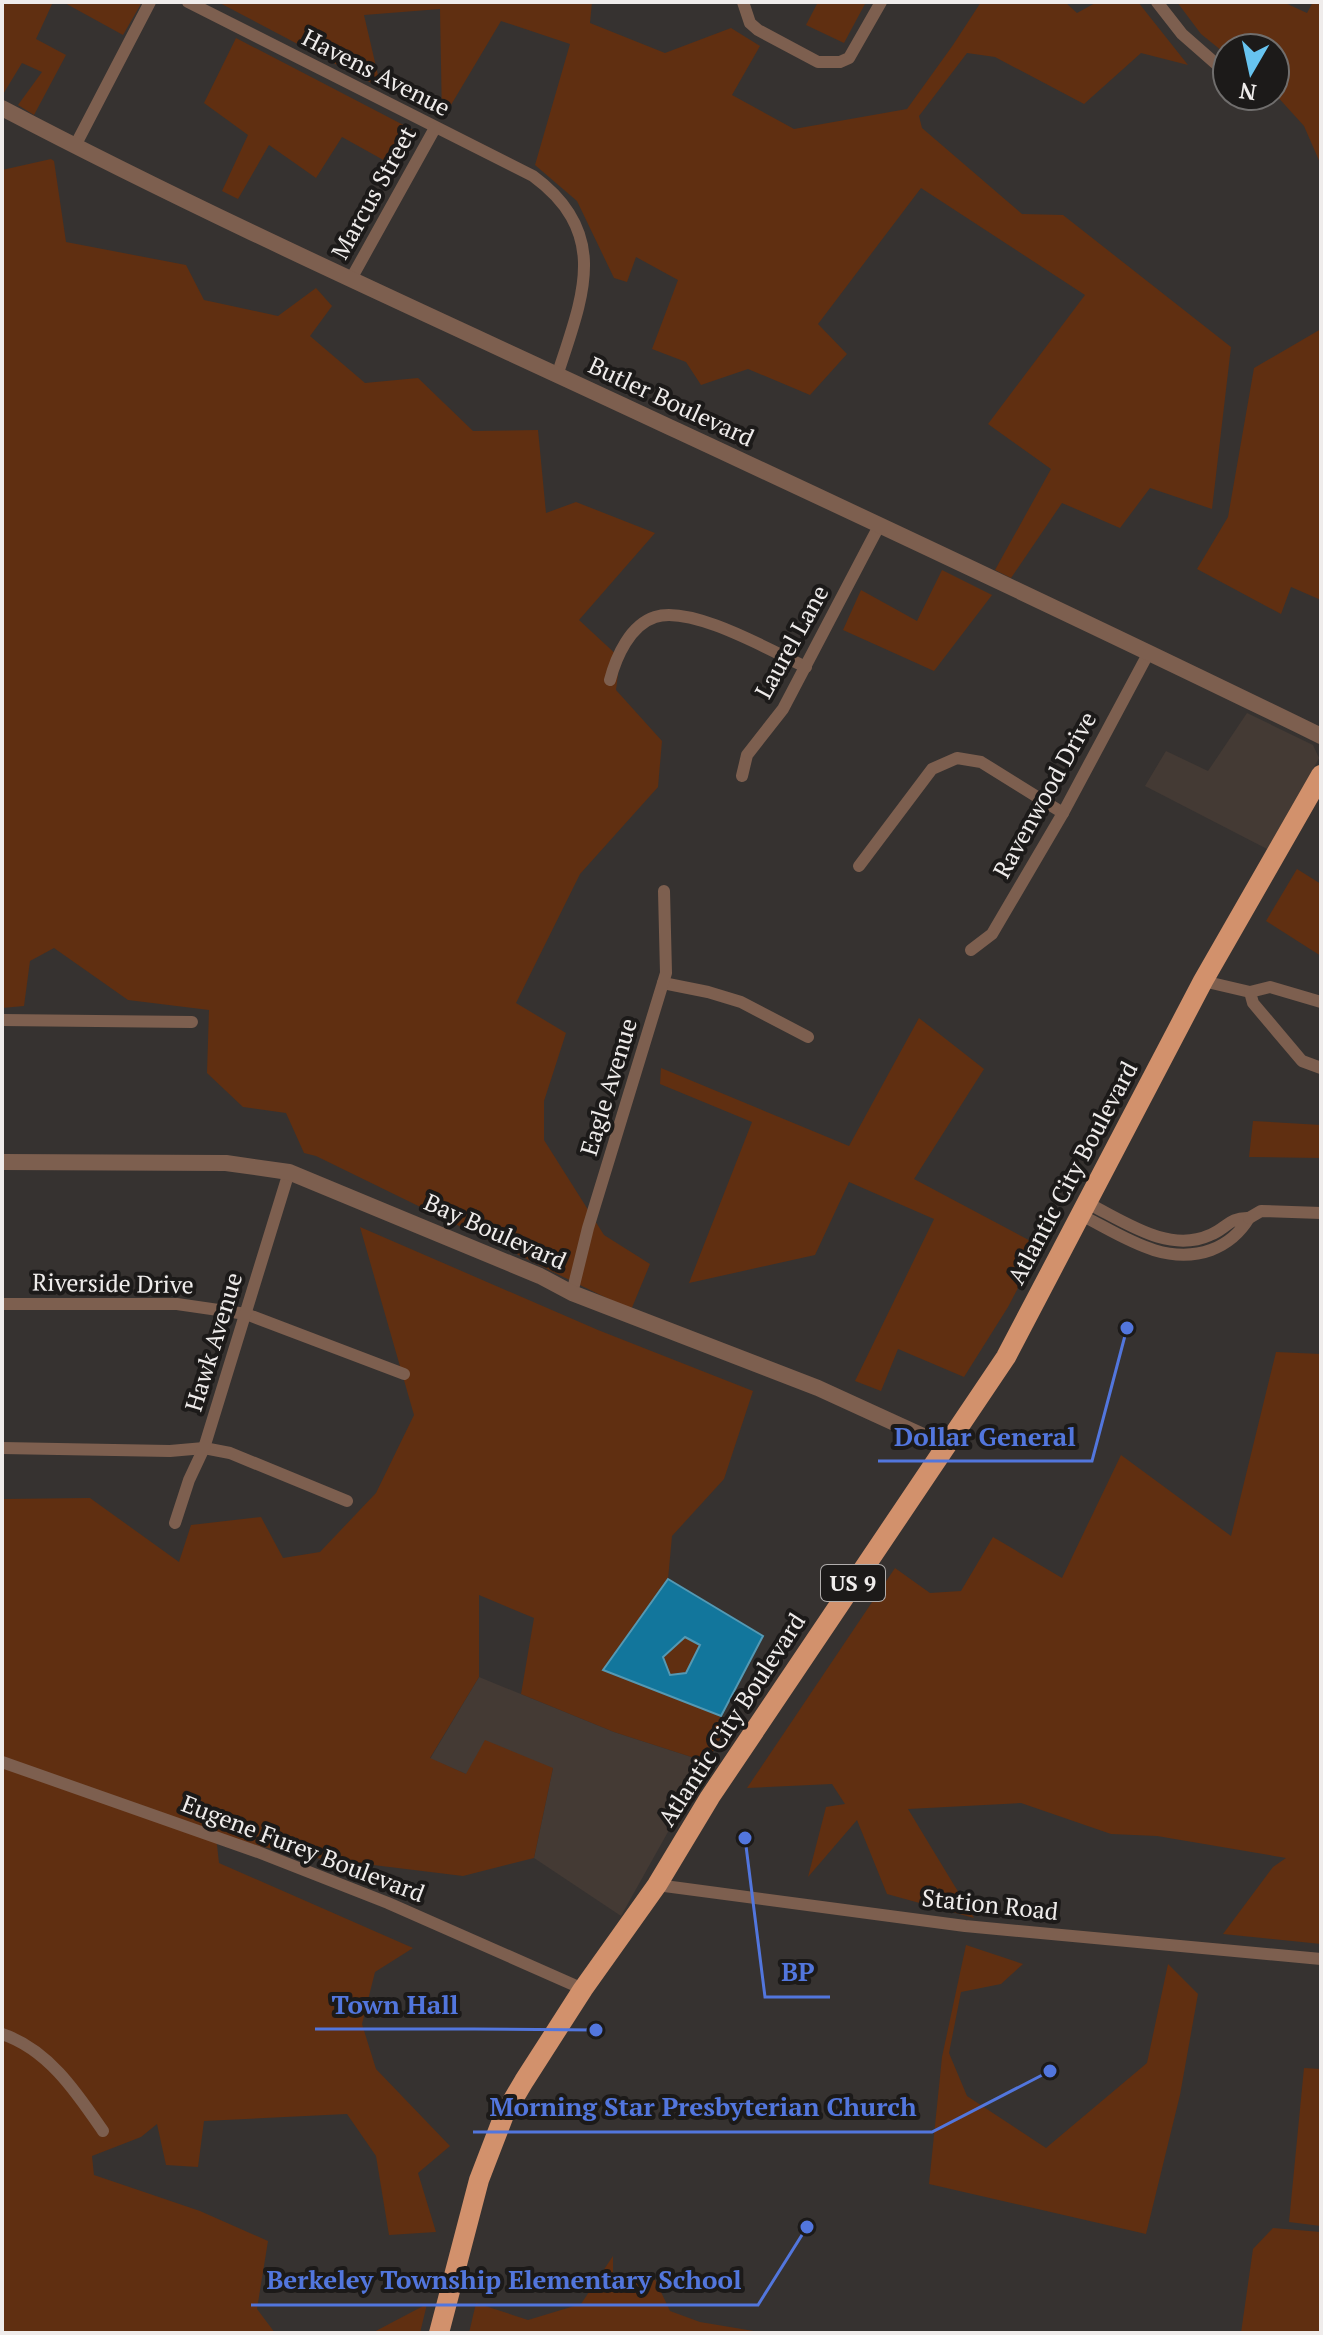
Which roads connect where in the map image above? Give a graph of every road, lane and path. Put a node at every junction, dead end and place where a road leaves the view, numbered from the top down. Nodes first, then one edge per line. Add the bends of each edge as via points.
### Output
1 (150, 2) edge
2 (188, 2) edge
3 (743, 2) edge
4 (881, 2) edge
5 (1157, 2) edge
6 (1211, 59) edge
7 (2, 108) edge
8 (435, 128) junction
9 (75, 146) junction
10 (351, 279) junction
11 (557, 376) junction
12 (879, 526) junction
13 (1148, 654) junction
14 (806, 667) junction
15 (610, 680) dead end
16 (1321, 736) edge
17 (1321, 775) edge
18 (742, 776) dead end
19 (1063, 813) junction
20 (859, 866) dead end
21 (664, 891) dead end
22 (971, 950) dead end
23 (1203, 981) junction
24 (663, 983) junction
25 (1250, 992) junction
26 (1321, 1002) edge
27 (2, 1020) edge
28 (192, 1022) dead end
29 (808, 1037) dead end
30 (1321, 1068) edge
31 (2, 1162) edge
32 (289, 1172) junction
33 (1084, 1209) junction
34 (1321, 1213) edge
35 (572, 1293) junction
36 (2, 1304) edge
37 (246, 1314) junction
38 (404, 1374) dead end
39 (947, 1447) junction
40 (2, 1448) edge
41 (204, 1448) junction
42 (347, 1501) dead end
43 (175, 1523) dead end
44 (2, 1762) edge
45 (657, 1885) junction
46 (1321, 1959) edge
47 (583, 1989) junction
48 (2, 2034) edge
49 (103, 2131) dead end
50 (439, 2333) edge

1 - 9 street
2 - 8 street, Havens Avenue
3 - 4 street via 758,30 826,63 849,58
5 - 6 street
7 - 9 street, Butler Boulevard
8 - 10 street, Marcus Street
8 - 11 street, Havens Avenue via 544,184 563,204 581,237 585,277
9 - 10 street, Butler Boulevard
10 - 11 street, Butler Boulevard
11 - 12 street, Butler Boulevard
12 - 13 street, Butler Boulevard
12 - 14 street, Laurel Lane
13 - 16 street, Butler Boulevard
13 - 19 street, Ravenwood Drive
14 - 15 street via 713,624 670,615 655,617 633,634
14 - 18 street, Laurel Lane via 783,709 747,755
17 - 23 highway, Atlantic City Boulevard / US 9
19 - 20 street via 981,762 957,758 932,769
19 - 22 street, Ravenwood Drive via 992,934
21 - 24 street, Eagle Avenue
23 - 25 street
23 - 33 highway, Atlantic City Boulevard / US 9
24 - 29 street via 741,1002
24 - 35 street, Eagle Avenue
25 - 26 street via 1270,987
25 - 30 street via 1253,1003 1302,1061
27 - 28 street
31 - 32 street, Bay Boulevard via 226,1163
32 - 35 street, Bay Boulevard
32 - 37 street, Hawk Avenue
33 - 34 street via 1182,1241 1211,1235 1237,1218 1261,1211
33 - 39 highway, Atlantic City Boulevard / US 9 via 1006,1357
35 - 39 street, Bay Boulevard via 818,1388
36 - 37 street, Riverside Drive via 177,1304
37 - 38 street, Riverside Drive
37 - 41 street, Hawk Avenue
39 - 45 highway, Atlantic City Boulevard / US 9 via 735,1759
40 - 41 street
41 - 42 street via 230,1453
41 - 43 street, Hawk Avenue
44 - 47 street, Eugene Furey Boulevard via 269,1856
45 - 46 street, Station Road via 965,1926
45 - 47 highway, Atlantic City Boulevard / US 9
47 - 50 highway, Atlantic City Boulevard / US 9 via 504,2115 479,2180
48 - 49 street via 23,2043 54,2069

